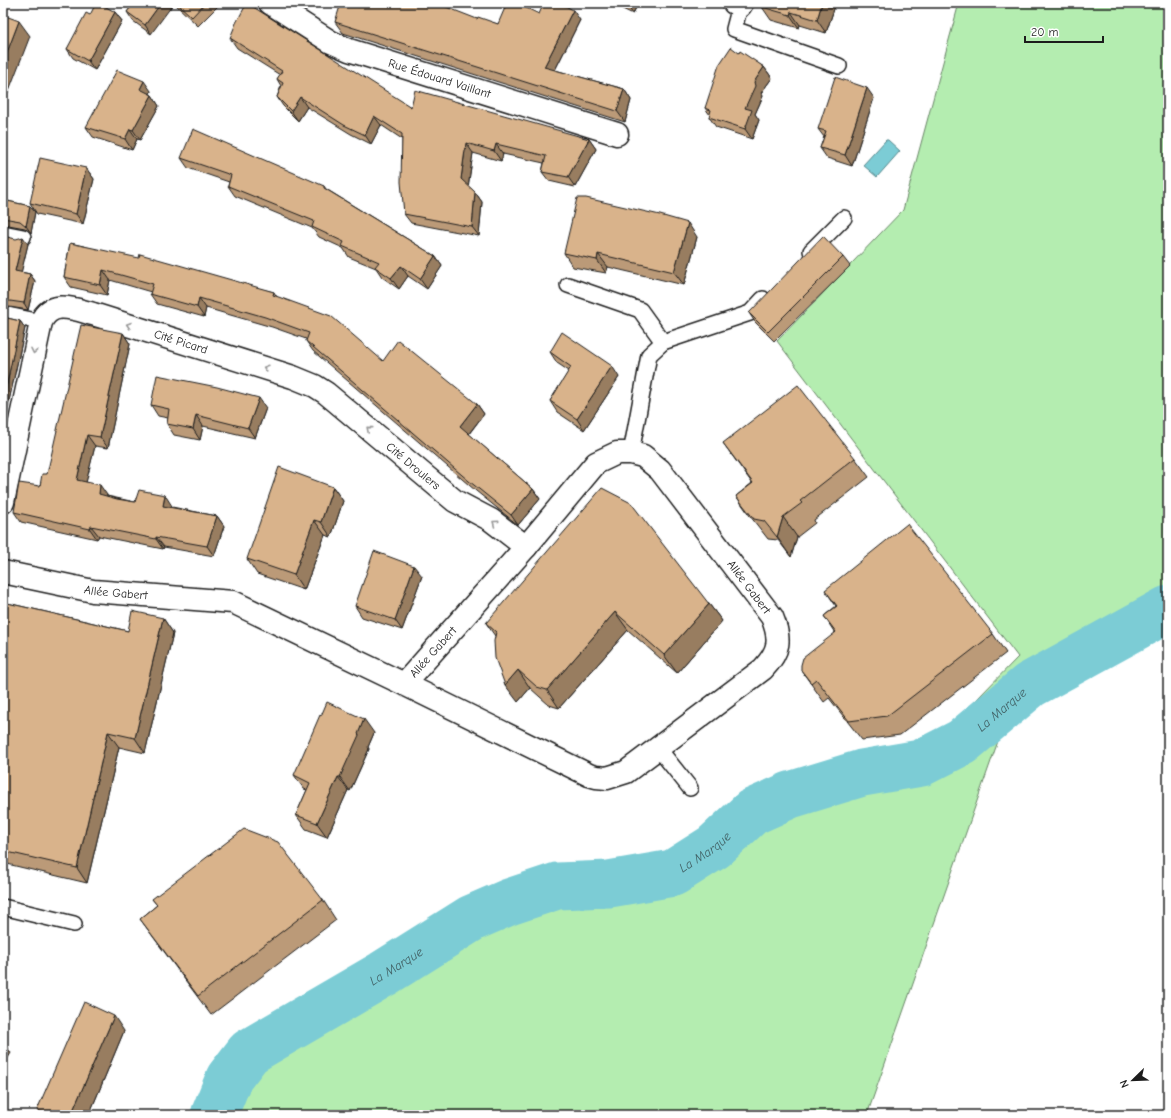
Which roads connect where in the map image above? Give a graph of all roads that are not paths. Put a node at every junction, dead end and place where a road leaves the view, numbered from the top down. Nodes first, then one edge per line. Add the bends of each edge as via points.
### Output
1 (270, 3) edge
2 (739, 4) edge
3 (839, 66) dead end
4 (617, 134) dead end
5 (844, 218) dead end
6 (3, 232) edge
7 (23, 237) edge
8 (800, 263) edge
9 (568, 285) dead end
10 (772, 290) edge
11 (3, 314) edge
12 (40, 322) junction
13 (663, 342) junction
14 (303, 380) joint
15 (632, 453) junction
16 (3, 502) edge
17 (526, 547) junction
18 (3, 572) edge
19 (404, 684) junction
20 (658, 748) junction
21 (690, 788) dead end
22 (3, 907) edge
23 (74, 924) dead end

1 - 4 street, Rue Édouard Vaillant via 331,42 349,50
2 - 3 lane via 734,29
5 - 8 lane
6 - 7 lane
9 - 13 lane via 640,310
10 - 13 lane via 750,313
11 - 12 lane
14 -> 12 street, Cité Picard via 69,308 57,307 44,313
12 -> 16 street
13 - 15 lane via 649,355
17 -> 14 street, Cité Droulers via 491,520 455,501 326,393
15 - 17 street, Allée Gabert via 617,453 596,463
15 - 20 street, Allée Gabert via 642,456 660,470 772,617 778,630 775,654 763,669
17 - 19 street, Allée Gabert
18 - 19 street, Allée Gabert via 92,591 233,602
19 - 20 street, Allée Gabert via 596,777 607,778 626,772
20 - 21 lane
22 - 23 lane

